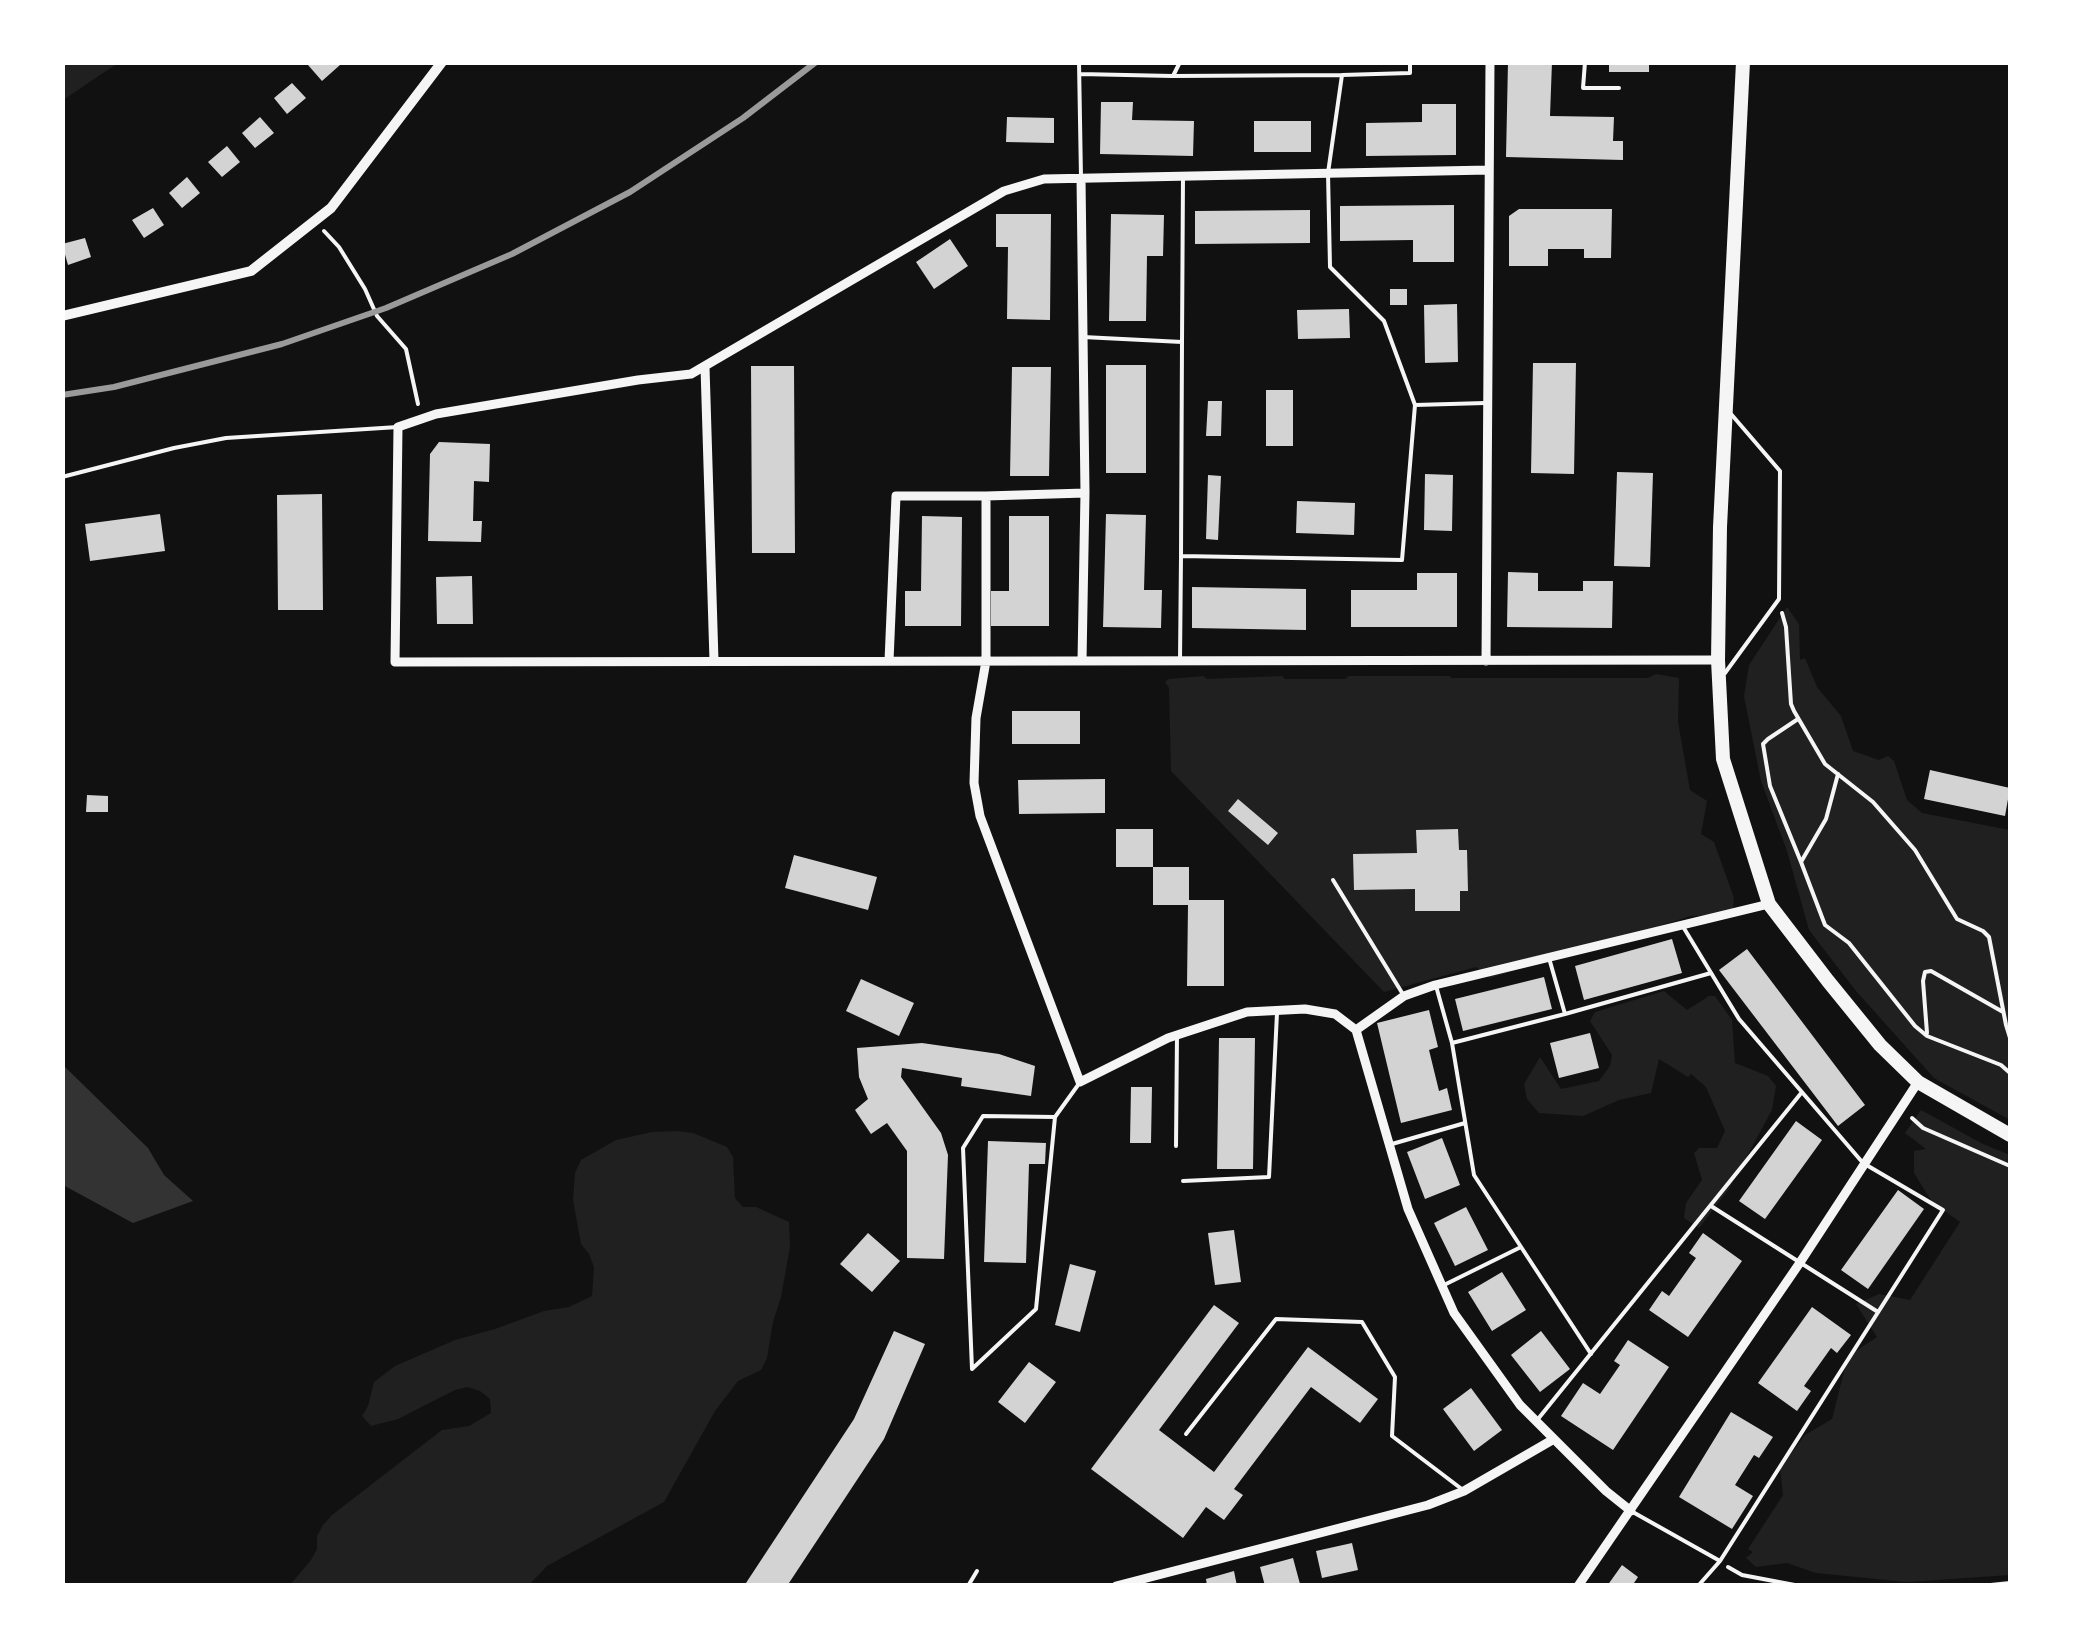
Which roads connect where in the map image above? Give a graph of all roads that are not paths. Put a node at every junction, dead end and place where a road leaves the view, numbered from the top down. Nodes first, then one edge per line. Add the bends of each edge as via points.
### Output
1 (442, 62) edge
2 (1080, 62) edge
3 (1180, 62) edge
4 (1410, 62) edge
5 (1490, 62) edge
6 (1585, 62) edge
7 (1743, 62) edge
8 (1080, 74) junction
9 (1342, 75) junction
10 (1172, 76) junction
11 (1619, 88) dead end
12 (1489, 170) junction
13 (1328, 173) junction
14 (1183, 176) junction
15 (1081, 178) junction
16 (62, 316) edge
17 (1083, 337) junction
18 (1182, 342) junction
19 (705, 367) junction
20 (1488, 403) junction
21 (1415, 405) junction
22 (1726, 408) junction
23 (398, 427) junction
24 (62, 477) edge
25 (1085, 492) junction
26 (986, 496) junction
27 (1181, 556) junction
28 (1486, 660) junction
29 (1718, 660) junction
30 (986, 661) junction
31 (1082, 661) junction
32 (1180, 661) junction
33 (714, 662) junction
34 (889, 662) junction
35 (1719, 681) junction
36 (1333, 880) dead end
37 (1769, 904) junction
38 (1682, 925) junction
39 (1549, 957) junction
40 (1710, 973) junction
41 (1436, 985) junction
42 (1404, 996) junction
43 (1277, 1010) junction
44 (1564, 1014) junction
45 (1356, 1030) junction
46 (1177, 1036) junction
47 (1452, 1043) junction
48 (1080, 1082) junction
49 (1918, 1082) junction
50 (1802, 1092) junction
51 (1055, 1117) junction
52 (1465, 1123) junction
53 (2010, 1134) edge
54 (1389, 1145) junction
55 (1176, 1146) dead end
56 (1864, 1162) junction
57 (1183, 1181) dead end
58 (1710, 1206) junction
59 (1521, 1247) junction
60 (1799, 1264) junction
61 (1442, 1286) junction
62 (1878, 1312) junction
63 (1590, 1354) junction
64 (1536, 1421) junction
65 (1186, 1434) dead end
66 (1554, 1440) junction
67 (1464, 1491) junction
68 (1631, 1511) junction
69 (1720, 1561) junction
70 (1116, 1586) edge
71 (1578, 1586) edge
72 (1698, 1586) edge

1 - 16 street via 331,208 251,271
2 - 8 lane
3 - 10 lane
4 - 9 lane via 1410,73
5 - 12 street
6 - 11 lane via 1584,88
7 - 22 main road
8 - 10 lane
8 - 15 lane
9 - 10 lane
9 - 13 lane
12 - 13 street
12 - 20 street
13 - 14 street
13 - 21 lane via 1330,267 1384,320
14 - 15 street
14 - 18 lane
15 - 17 street
15 - 19 street via 1044,178 1004,191
17 - 18 lane
17 - 25 street
18 - 27 lane
19 - 23 street via 436,414
19 - 33 street
20 - 21 lane
20 - 28 street
21 - 27 lane via 1402,560
22 - 29 main road
22 - 35 lane via 1780,470 1779,599
23 - 24 lane via 226,438
23 - 33 street via 395,662
25 - 26 street
25 - 31 street
26 - 30 street
26 - 34 street via 896,496
27 - 32 lane
28 - 29 street
28 - 32 street
29 - 35 main road
30 - 31 street
30 - 34 street
30 - 48 street via 976,718 980,816
31 - 32 street
33 - 34 street
35 - 37 main road via 1723,759
36 - 42 lane
37 - 38 street
37 - 49 main road via 1880,1046
38 - 39 street
38 - 40 lane
39 - 41 street
39 - 44 lane
40 - 44 lane
40 - 50 lane via 1739,1020
41 - 42 street
41 - 47 lane
42 - 45 street
43 - 45 street via 1336,1014
43 - 46 street via 1247,1012
43 - 57 lane via 1269,1177
44 - 47 lane
45 - 54 street
46 - 48 street
46 - 55 lane
47 - 52 lane
48 - 51 lane
49 - 53 main road
49 - 56 street
50 - 56 lane
50 - 58 lane
51 - 51 lane via 983,1116 963,1148 972,1368 1036,1309
52 - 54 lane
52 - 59 lane via 1474,1175
54 - 61 street
56 - 60 street
56 - 62 lane via 1943,1210
58 - 60 lane
58 - 63 lane
59 - 61 lane
59 - 63 lane
60 - 62 lane
60 - 68 street
61 - 64 street via 1454,1313
62 - 69 lane
63 - 64 lane
64 - 66 street
65 - 67 lane via 1276,1319 1362,1322 1395,1377 1392,1436
66 - 67 street
66 - 68 street
67 - 70 street
68 - 69 lane
68 - 71 street
69 - 72 lane

